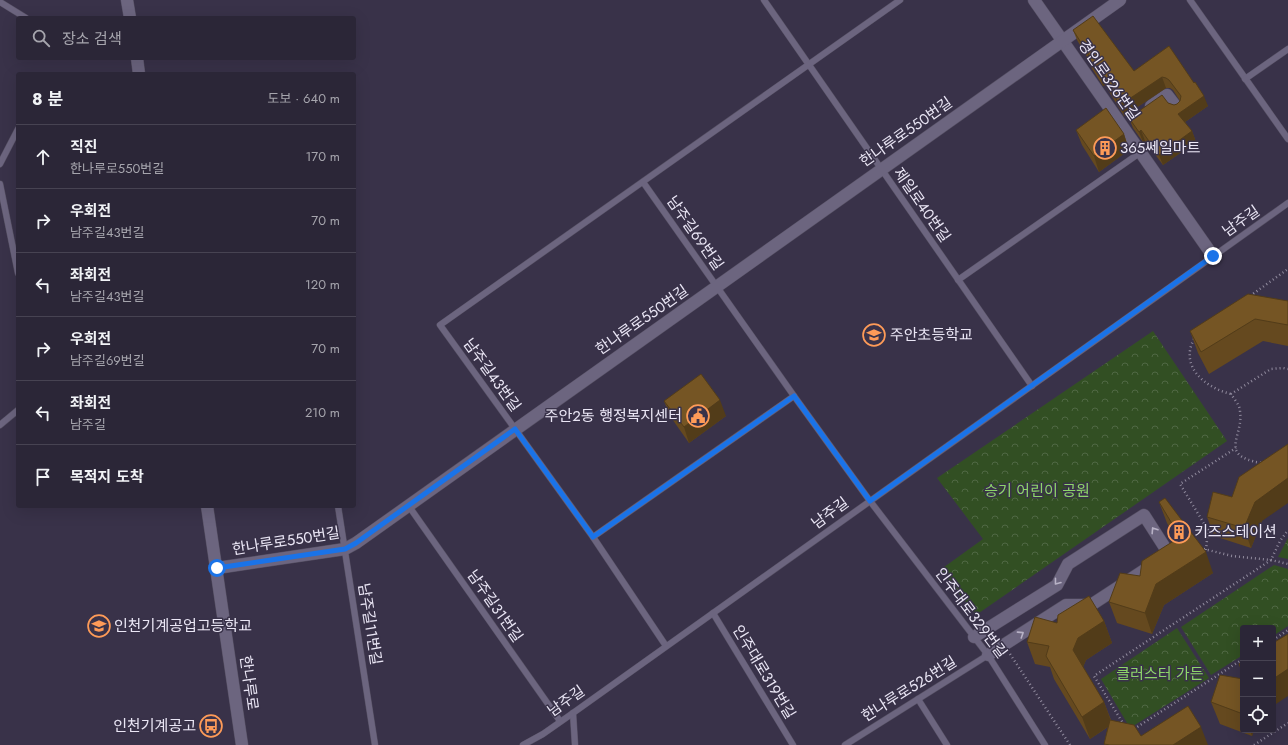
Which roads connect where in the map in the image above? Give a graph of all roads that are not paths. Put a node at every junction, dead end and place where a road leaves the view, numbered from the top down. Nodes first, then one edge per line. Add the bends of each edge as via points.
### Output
1 (128, 0) edge
2 (764, 0) edge
3 (900, 0) edge
4 (1034, 0) edge
5 (1120, 0) edge
6 (1190, 0) edge
7 (0, 2) edge
8 (23, 16) edge
9 (130, 16) edge
10 (1063, 41) junction
11 (1288, 49) edge
12 (137, 60) edge
13 (809, 65) junction
14 (139, 72) edge
15 (1246, 79) junction
16 (1177, 108) edge
17 (1140, 113) edge
18 (16, 132) edge
19 (1288, 139) edge
20 (1141, 152) junction
21 (0, 164) edge
22 (882, 170) junction
23 (643, 182) junction
24 (0, 184) edge
25 (1288, 203) edge
26 (1213, 256) junction
27 (16, 261) edge
28 (958, 280) junction
29 (717, 286) junction
30 (1032, 386) junction
31 (794, 396) junction
32 (16, 412) edge
33 (0, 425) edge
34 (515, 429) junction
35 (870, 501) junction
36 (408, 505) junction
37 (207, 508) edge
38 (338, 508) edge
39 (593, 537) junction
40 (345, 549) junction
41 (217, 568) junction
42 (713, 613) junction
43 (974, 637) junction
44 (666, 646) junction
45 (988, 655) junction
46 (918, 699) junction
47 (572, 713) junction
48 (560, 721) junction
49 (242, 745) edge
50 (375, 745) edge
51 (523, 745) edge
52 (575, 745) edge
53 (793, 745) edge
54 (845, 745) edge
55 (947, 745) edge
56 (1045, 745) edge

1 - 9 street
2 - 13 lane, 제일로40번길
3 - 13 lane
4 - 10 street, 경인로326번길
5 - 10 street, 한나루로550번길
6 - 15 lane
7 - 8 lane
10 - 20 street, 경인로326번길 via 1125,123
10 - 22 street, 한나루로550번길
11 - 15 lane
12 - 14 street
13 - 22 lane, 제일로40번길
13 - 23 lane
15 - 19 lane
16 - 17 street via 1167,95
18 - 21 lane
20 - 26 street, 경인로326번길
20 - 28 lane
22 - 28 lane, 제일로40번길
22 - 29 street, 한나루로550번길
23 - 29 lane, 남주길69번길
23 - 34 lane, 남주길43번길 via 440,325
24 - 27 lane
25 - 26 lane, 남주길
26 - 30 lane, 남주길
28 - 30 lane, 제일로40번길
29 - 31 lane, 남주길69번길
29 - 34 street, 한나루로550번길
30 - 35 lane, 남주길
31 - 35 lane, 남주길69번길
31 - 39 lane
32 - 33 lane
34 - 36 street, 한나루로550번길
34 - 39 lane, 남주길43번길
35 - 42 lane, 남주길
35 - 43 lane, 인주대로329번길
36 - 40 street, 한나루로550번길
36 - 48 lane, 남주길31번길
37 - 41 street, 한나루로
38 - 40 lane, 남주길11번길
39 - 44 lane, 남주길43번길
40 - 41 street, 한나루로550번길
40 - 50 lane, 남주길11번길
41 - 49 street, 한나루로
42 - 44 lane, 남주길
42 - 53 lane, 인주대로319번길
43 - 45 lane, 인주대로329번길
45 -> 43 street via 1066,605 1091,605 1169,554 1144,515 1068,564 1057,585
44 - 47 lane, 남주길
45 - 46 lane, 한나루로526번길
45 - 56 lane, 인주대로329번길
46 - 54 lane, 한나루로526번길
46 - 55 lane
47 - 48 lane, 남주길
47 - 52 lane
48 - 51 lane, 남주길

